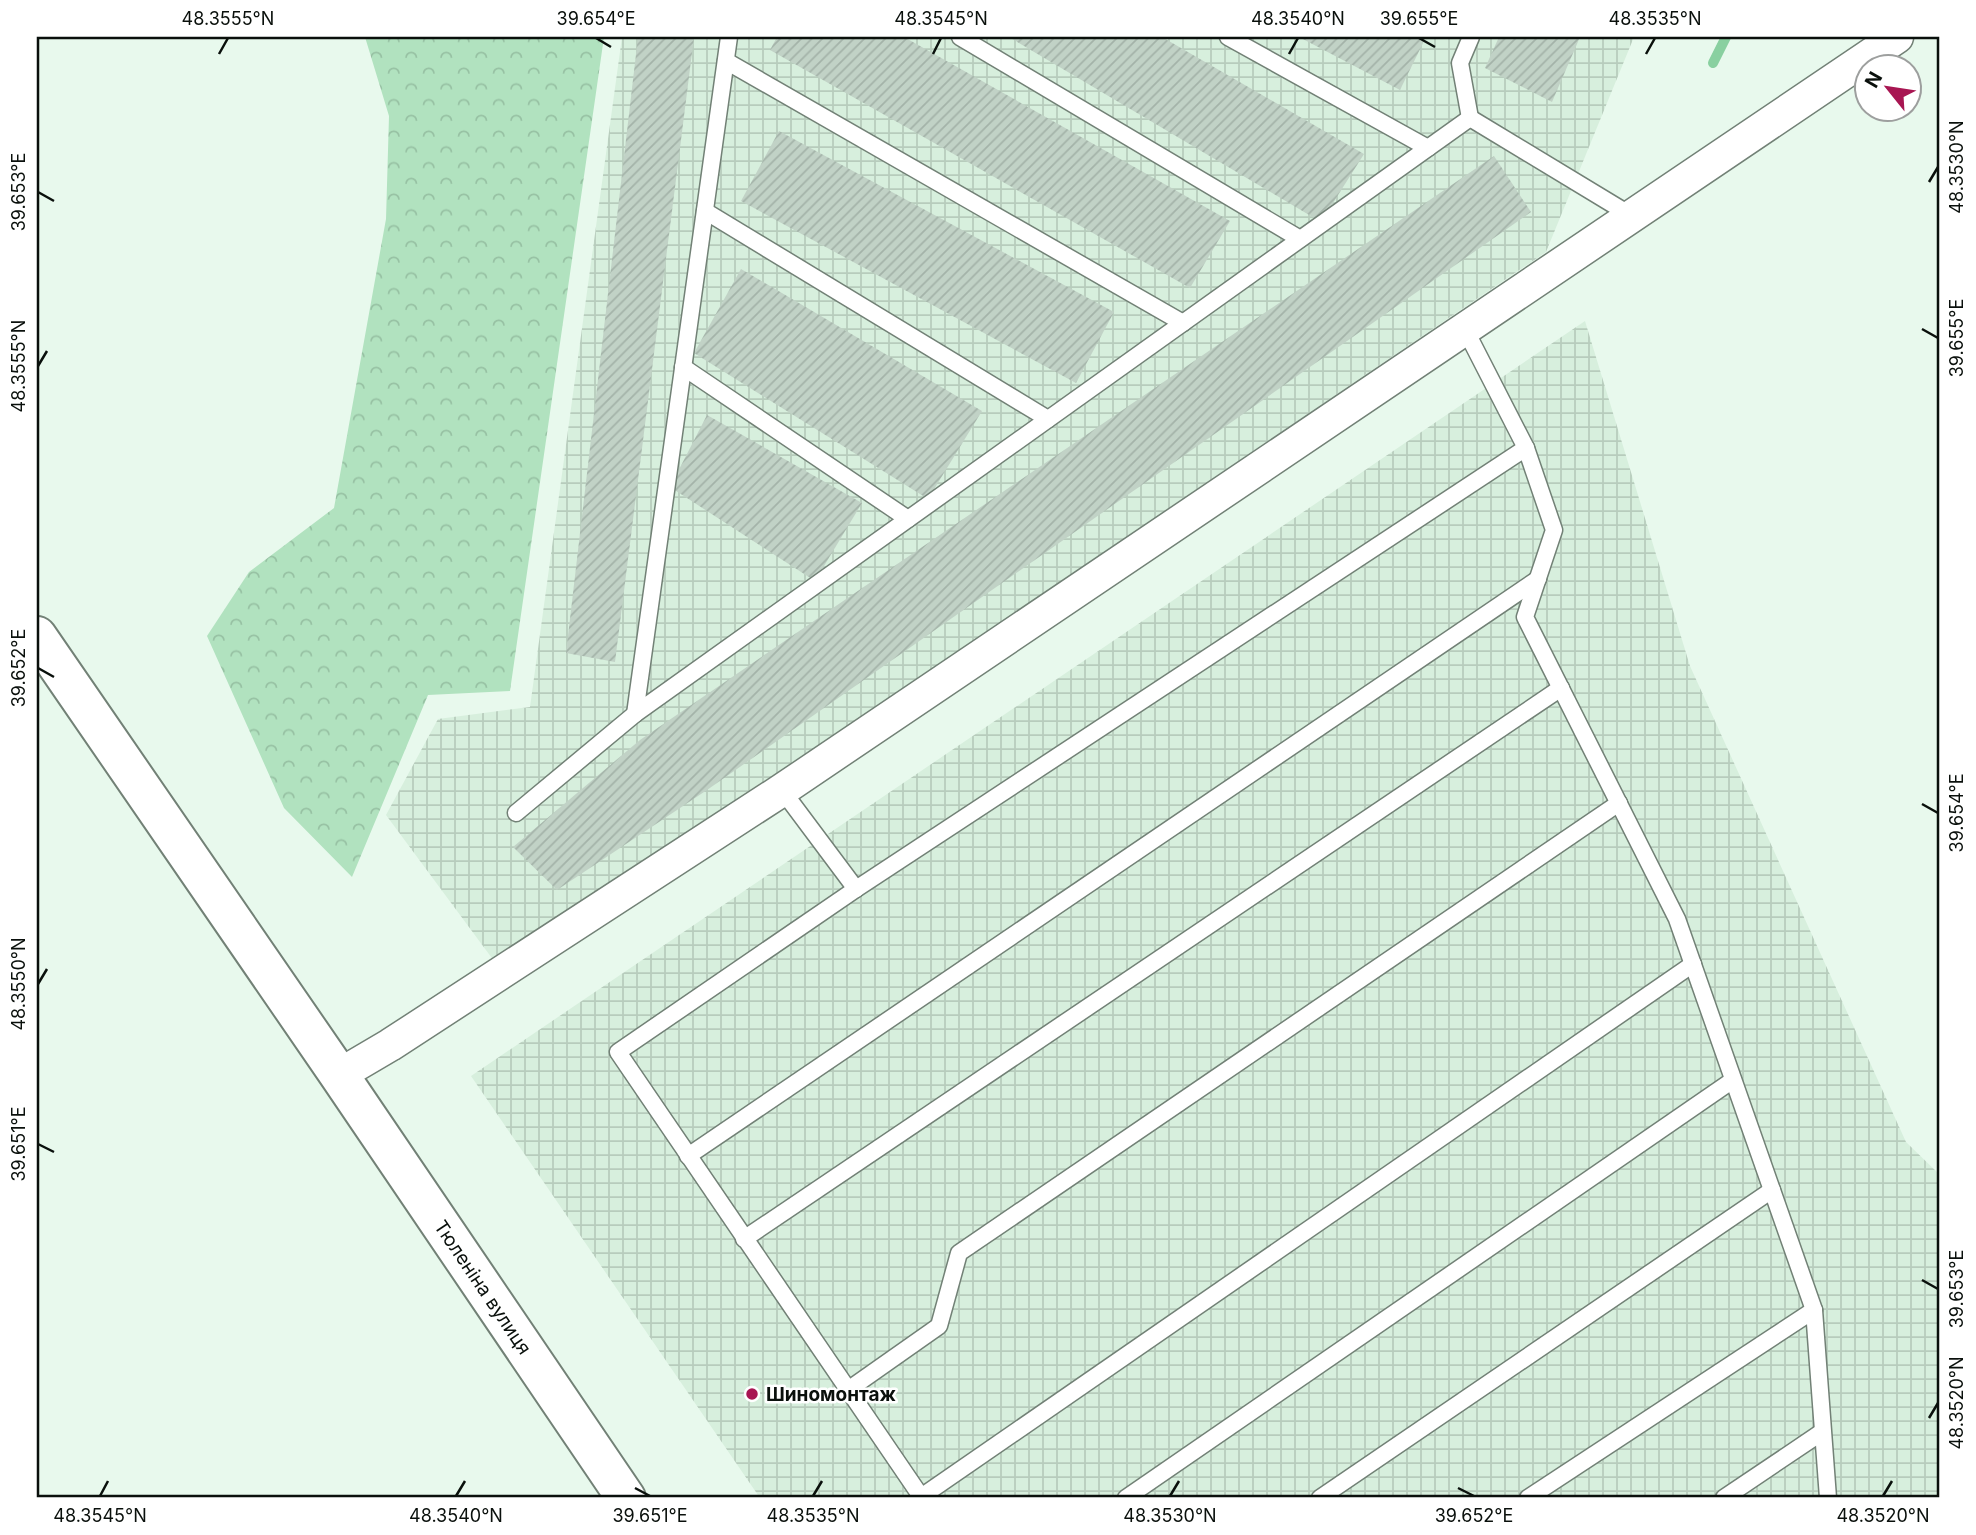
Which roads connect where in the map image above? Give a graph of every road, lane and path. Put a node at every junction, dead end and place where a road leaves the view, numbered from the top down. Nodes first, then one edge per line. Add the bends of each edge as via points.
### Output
1 (729, 37) edge
2 (960, 37) edge
3 (1228, 37) edge
4 (1471, 37) edge
5 (1897, 37) edge
6 (726, 61) junction
7 (1470, 118) junction
8 (1428, 148) junction
9 (705, 211) junction
10 (1632, 216) junction
11 (1300, 239) junction
12 (1182, 323) junction
13 (1465, 328) junction
14 (683, 367) junction
15 (1048, 419) junction
16 (1525, 448) junction
17 (908, 519) junction
18 (1538, 579) junction
19 (37, 636) edge
20 (1561, 688) junction
21 (635, 714) junction
22 (782, 790) junction
23 (1619, 803) junction
24 (516, 813) dead end
25 (856, 889) junction
26 (1693, 964) junction
27 (340, 1075) junction
28 (1733, 1080) junction
29 (688, 1156) junction
30 (1772, 1190) junction
31 (744, 1239) junction
32 (1814, 1310) junction
33 (848, 1390) junction
34 (1822, 1432) junction
35 (626, 1498) edge
36 (921, 1498) edge
37 (1126, 1498) edge
38 (1320, 1498) edge
39 (1528, 1498) edge
40 (1724, 1498) edge
41 (1828, 1498) edge

1 - 6 lane
2 - 11 lane
3 - 8 lane
4 - 7 lane via 1460,63
5 - 10 street
6 - 9 lane
6 - 12 lane
7 - 8 lane
7 - 10 lane
8 - 11 lane
9 - 14 lane
9 - 15 lane
10 - 13 street
11 - 12 lane
12 - 15 lane
13 - 16 lane
13 - 22 street
14 - 17 lane
14 - 21 lane
15 - 17 lane
16 - 18 lane via 1554,530
16 - 25 lane
17 - 21 lane
18 - 20 lane via 1525,617
18 - 29 lane
19 - 27 street, Тюленіна вулиця
20 - 23 lane
20 - 31 lane
21 - 24 lane
22 - 25 lane
22 - 27 street
23 - 26 lane via 1677,919
23 - 33 lane via 959,1253 939,1326
25 - 29 lane via 618,1052
26 - 28 lane
26 - 36 lane
27 - 35 street, Тюленіна вулиця
28 - 30 lane
28 - 37 lane
29 - 31 lane
30 - 32 lane
30 - 38 lane
31 - 33 lane
32 - 34 lane
32 - 39 lane
33 - 36 lane
34 - 40 lane
34 - 41 lane

